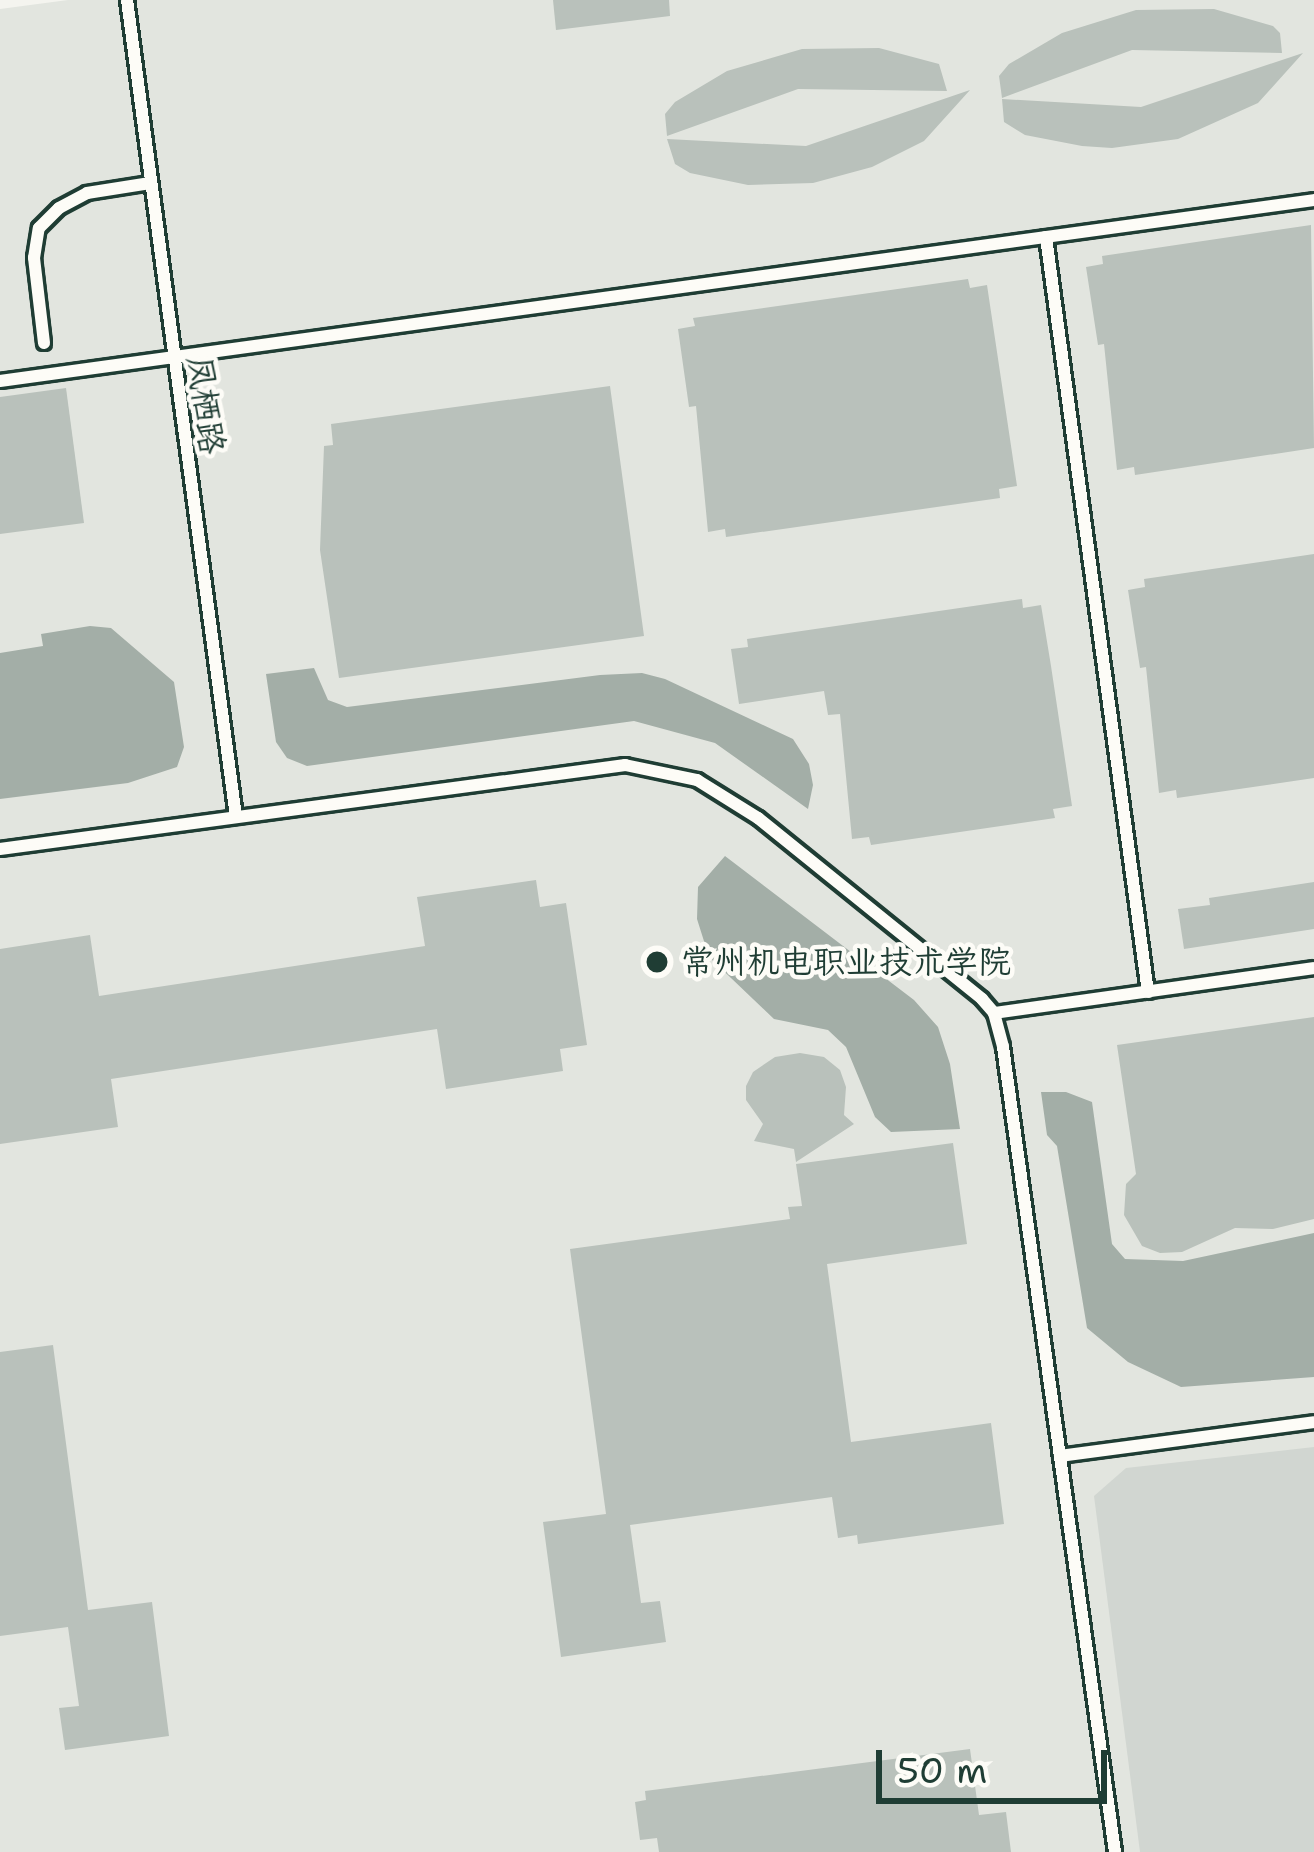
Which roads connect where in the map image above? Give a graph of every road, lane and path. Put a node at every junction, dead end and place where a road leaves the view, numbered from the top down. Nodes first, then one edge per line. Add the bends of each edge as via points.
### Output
1 (127, 0) edge
2 (150, 183) junction
3 (1314, 200) edge
4 (1046, 237) junction
5 (44, 343) dead end
6 (172, 358) junction
7 (0, 382) edge
8 (236, 817) junction
9 (0, 849) edge
10 (1314, 968) edge
11 (1148, 992) junction
12 (994, 1013) junction
13 (1314, 1422) edge
14 (1060, 1456) junction
15 (1115, 1852) edge

1 - 2 lane, 凤栖路
2 - 5 lane via 87,193 39,228 34,258
2 - 6 lane, 凤栖路
3 - 4 lane
4 - 6 lane
4 - 11 lane
6 - 7 lane
6 - 8 lane, 凤栖路
8 - 9 lane
8 - 12 lane via 625,765 697,779 758,818
10 - 11 lane
11 - 12 lane
12 - 14 lane
13 - 14 lane
14 - 15 lane

